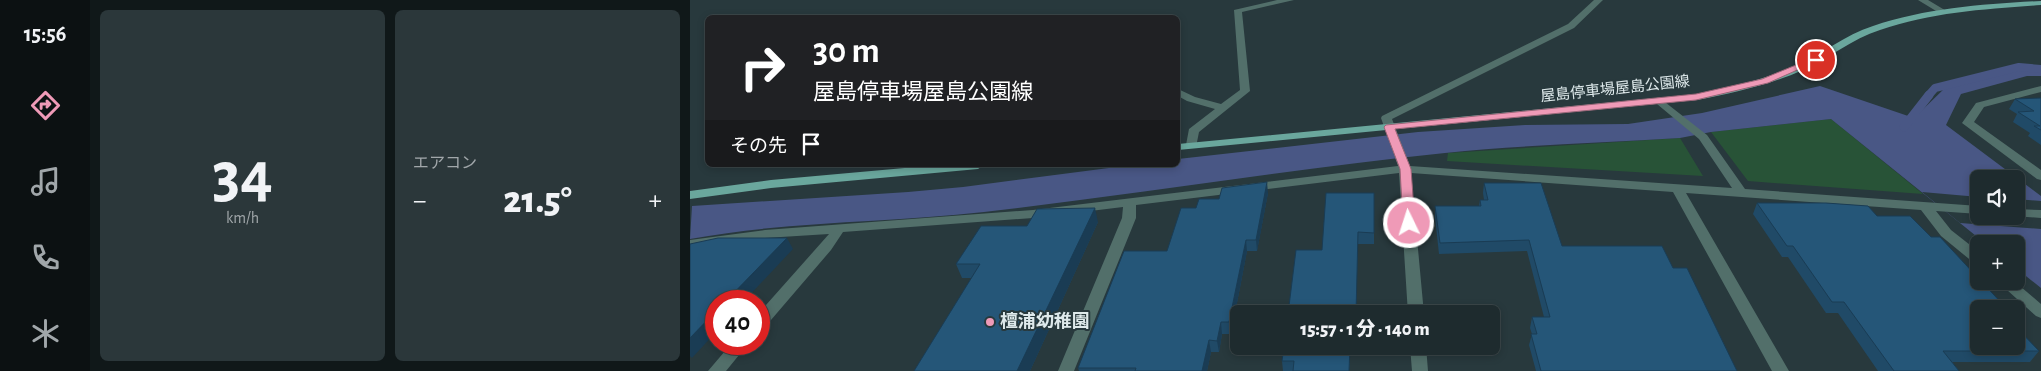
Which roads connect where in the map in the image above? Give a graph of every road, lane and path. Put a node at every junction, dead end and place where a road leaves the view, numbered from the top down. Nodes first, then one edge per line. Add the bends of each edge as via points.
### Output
1 (1290, 0) edge
2 (1599, 0) edge
3 (1922, 0) edge
4 (2041, 3) edge
5 (1944, 12) junction
6 (2041, 89) edge
7 (1180, 93) edge
8 (1661, 102) junction
9 (1223, 108) junction
10 (1389, 127) junction
11 (1192, 145) junction
12 (1180, 147) edge
13 (956, 167) edge
14 (1405, 169) junction
15 (2041, 176) edge
16 (1677, 188) junction
17 (1741, 193) junction
18 (690, 195) edge
19 (1130, 202) junction
20 (1925, 206) junction
21 (1970, 209) edge
22 (2025, 213) edge
23 (2041, 214) edge
24 (839, 229) junction
25 (690, 245) edge
26 (1970, 253) edge
27 (2015, 290) edge
28 (1415, 305) edge
29 (770, 311) edge
30 (2041, 312) edge
31 (730, 355) edge
32 (1419, 355) edge
33 (716, 371) edge
34 (1066, 371) edge
35 (1420, 371) edge
36 (1781, 371) edge

1 - 9 street via 1238,10 1245,91
2 - 10 street via 1566,28 1386,118
3 - 5 street
4 - 5 main road, 屋島停車場屋島公園線
5 - 8 main road, 屋島停車場屋島公園線 via 1855,36 1798,68 1769,80
6 - 15 street via 1980,105 1968,123
7 - 9 street
8 - 10 main road, 屋島停車場屋島公園線
8 - 17 street via 1703,137
9 - 11 street via 1193,131
10 - 11 main road, 屋島停車場屋島公園線
10 - 14 street
11 - 12 main road, 屋島停車場屋島公園線
13 - 18 main road
14 - 16 street
14 - 19 street
14 - 28 street
16 - 17 street
16 - 36 street
17 - 20 street
19 - 24 street via 991,218
19 - 34 street via 1129,218
20 - 21 street
20 - 26 street via 1946,233
22 - 23 street
24 - 25 street via 756,235
24 - 29 street
27 - 30 street
31 - 33 street
32 - 35 street

